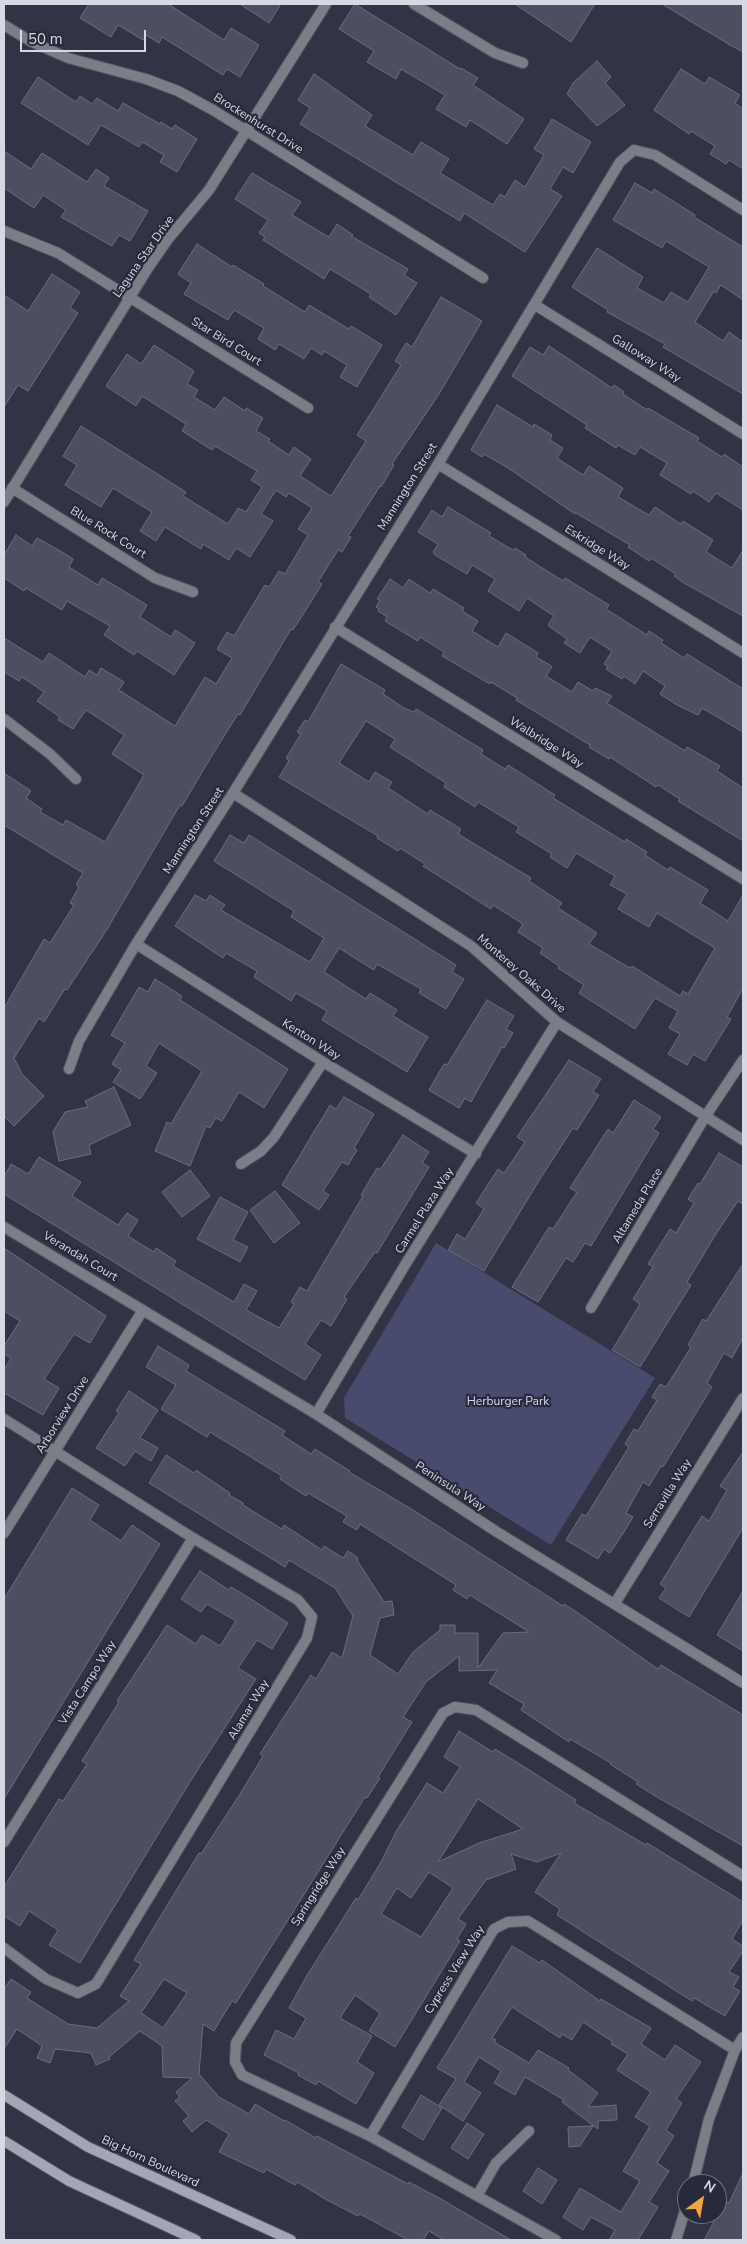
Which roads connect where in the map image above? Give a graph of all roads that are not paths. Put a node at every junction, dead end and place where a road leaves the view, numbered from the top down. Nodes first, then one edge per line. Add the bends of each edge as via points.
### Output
1 (326, 4) edge
2 (414, 4) edge
3 (4, 25) edge
4 (523, 63) dead end
5 (247, 130) junction
6 (743, 210) edge
7 (4, 231) edge
8 (483, 278) dead end
9 (130, 297) junction
10 (535, 305) junction
11 (308, 408) dead end
12 (743, 434) edge
13 (438, 464) junction
14 (12, 488) junction
15 (4, 502) edge
16 (193, 592) dead end
17 (336, 627) junction
18 (743, 653) edge
19 (4, 719) edge
20 (76, 779) dead end
21 (233, 793) junction
22 (743, 879) edge
23 (136, 944) junction
24 (556, 1022) junction
25 (743, 1060) edge
26 (323, 1062) junction
27 (69, 1069) dead end
28 (706, 1117) junction
29 (743, 1140) edge
30 (476, 1154) junction
31 (241, 1164) dead end
32 (4, 1227) edge
33 (591, 1308) dead end
34 (143, 1310) junction
35 (743, 1398) edge
36 (316, 1414) junction
37 (4, 1419) edge
38 (55, 1451) junction
39 (4, 1534) edge
40 (193, 1538) junction
41 (615, 1603) junction
42 (743, 1683) edge
43 (4, 1842) edge
44 (743, 1876) edge
45 (4, 1948) edge
46 (743, 2037) edge
47 (735, 2050) junction
48 (4, 2095) edge
49 (529, 2131) dead end
50 (370, 2136) junction
51 (4, 2141) edge
52 (695, 2174) edge
53 (477, 2196) junction
54 (681, 2224) edge
55 (196, 2240) edge
56 (291, 2240) edge
57 (556, 2240) edge
58 (676, 2240) edge

1 - 5 street, Laguna Star Drive
2 - 4 street via 495,53
3 - 5 street, Brockenhurst Drive via 68,58 178,91
5 - 8 street, Brockenhurst Drive
5 - 9 street, Laguna Star Drive via 209,190 169,238
6 - 10 street, Mannington Street via 655,155 634,150 620,162
7 - 9 street, Star Bird Court via 58,253
9 - 11 street, Star Bird Court
9 - 14 street, Laguna Star Drive
10 - 12 street, Galloway Way
10 - 13 street, Mannington Street
13 - 17 street, Mannington Street
13 - 18 street, Eskridge Way
14 - 15 street, Laguna Star Drive
14 - 16 street, Blue Rock Court via 156,578
17 - 21 street, Mannington Street
17 - 22 street, Walbridge Way
19 - 20 street via 50,754
21 - 23 street, Mannington Street
21 - 24 street, Monterey Oaks Drive via 471,946
23 - 26 street, Kenton Way
23 - 27 street, Mannington Street via 79,1041
24 - 28 street, Monterey Oaks Drive
24 - 30 street, Carmel Plaza Way
25 - 28 street
26 - 30 street, Kenton Way
26 - 31 street via 274,1138
28 - 29 street, Monterey Oaks Drive
28 - 33 street, Altameda Place
30 - 36 street, Carmel Plaza Way
32 - 34 street, Verandah Court
34 - 36 street, Peninsula Way
34 - 38 street, Arborview Drive
35 - 41 street, Serravilla Way
36 - 41 street, Peninsula Way via 496,1532
37 - 38 street, Alamar Way
38 - 39 street, Arborview Drive
38 - 40 street, Alamar Way
40 - 43 street, Vista Campo Way
40 - 45 street, Alamar Way via 302,1604 312,1617 307,1638 96,1984 78,1993 46,1979
41 - 42 street, Peninsula Way
44 - 50 street, Springridge Way via 476,1710 455,1707 442,1713 236,2043 235,2062 242,2075
46 - 47 street
47 - 50 street, Cypress View Way via 528,1921 508,1922 494,1929
47 - 52 street via 709,2119
48 - 56 main road, Big Horn Boulevard via 88,2147
49 - 53 street via 496,2163
50 - 53 street, Springridge Way
51 - 55 main road via 69,2181
53 - 57 street, Springridge Way
54 - 58 street

